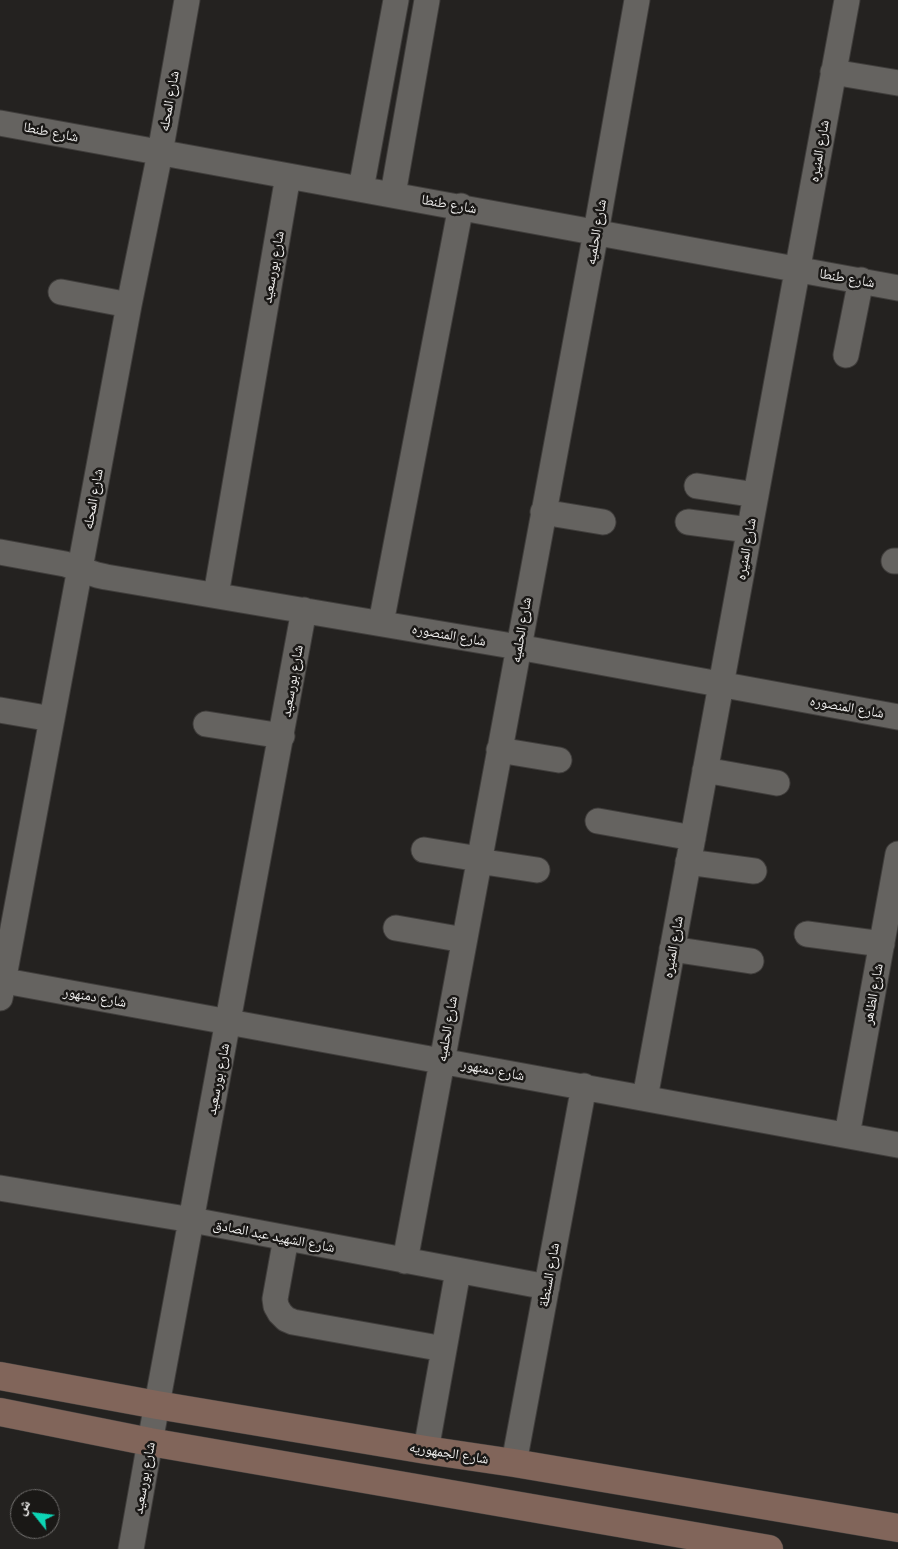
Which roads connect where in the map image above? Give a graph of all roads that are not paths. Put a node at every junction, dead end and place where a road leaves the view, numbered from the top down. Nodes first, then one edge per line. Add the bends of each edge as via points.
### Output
1 (187, 0) edge
2 (396, 0) edge
3 (428, 0) edge
4 (637, 0) edge
5 (847, 0) edge
6 (833, 72) junction
7 (898, 83) edge
8 (0, 122) edge
9 (160, 153) junction
10 (288, 176) junction
11 (361, 188) junction
12 (393, 194) junction
13 (461, 206) junction
14 (596, 232) junction
15 (797, 270) junction
16 (861, 280) junction
17 (898, 288) edge
18 (61, 292) dead end
19 (129, 305) junction
20 (846, 355) dead end
21 (697, 486) dead end
22 (756, 495) junction
23 (543, 512) junction
24 (603, 522) dead end
25 (688, 522) dead end
26 (749, 530) junction
27 (0, 552) edge
28 (80, 569) junction
29 (216, 595) junction
30 (304, 610) junction
31 (382, 623) junction
32 (518, 647) junction
33 (721, 684) junction
34 (0, 710) edge
35 (898, 717) edge
36 (52, 718) junction
37 (206, 724) dead end
38 (282, 736) junction
39 (499, 750) junction
40 (559, 760) dead end
41 (705, 770) junction
42 (777, 783) dead end
43 (598, 821) dead end
44 (693, 838) junction
45 (424, 850) dead end
46 (898, 854) edge
47 (479, 860) junction
48 (688, 862) junction
49 (537, 870) dead end
50 (754, 871) dead end
51 (396, 928) dead end
52 (807, 934) dead end
53 (464, 940) junction
54 (882, 944) junction
55 (672, 949) junction
56 (751, 962) dead end
57 (1, 986) edge
58 (229, 1022) junction
59 (442, 1060) junction
60 (584, 1086) junction
61 (645, 1098) junction
62 (847, 1135) junction
63 (898, 1145) edge
64 (0, 1188) edge
65 (192, 1220) junction
66 (286, 1238) junction
67 (405, 1260) junction
68 (458, 1271) junction
69 (547, 1287) junction
70 (444, 1348) junction
71 (0, 1376) edge
72 (157, 1405) junction
73 (0, 1412) edge
74 (150, 1442) junction
75 (426, 1450) junction
76 (514, 1463) junction
77 (761, 1505) junction
78 (898, 1528) edge
79 (761, 1547) edge
80 (131, 1549) edge

1 - 9 street, شارع المحله
2 - 11 street
3 - 12 street
4 - 14 street, شارع الحلميه
5 - 6 street, شارع المنيره
6 - 7 street
6 - 15 street, شارع المنيره
8 - 9 street, شارع طنطا
9 - 10 street, شارع طنطا
9 - 19 street, شارع المحله
10 - 11 street, شارع طنطا
10 - 29 street, شارع بورسعيد
11 - 12 street, شارع طنطا
12 - 13 street, شارع طنطا
13 - 14 street, شارع طنطا
13 - 31 street
14 - 15 street, شارع طنطا
14 - 23 street, شارع الحلميه
15 - 16 street, شارع طنطا
15 - 22 street, شارع المنيره
16 - 17 street, شارع طنطا
16 - 20 street
18 - 19 street
19 - 28 street, شارع المحله
21 - 22 street
22 - 26 street, شارع المنيره
23 - 24 street
23 - 32 street, شارع الحلميه
25 - 26 street
26 - 33 street, شارع المنيره
27 - 28 street, شارع المنصوره
28 - 29 street, شارع المنصوره via 97,575
28 - 36 street, شارع المحله
29 - 30 street, شارع المنصوره
30 - 31 street, شارع المنصوره
30 - 38 street, شارع بورسعيد
31 - 32 street, شارع المنصوره
32 - 33 street, شارع المنصوره
32 - 39 street, شارع الحلميه
33 - 35 street, شارع المنصوره
33 - 41 street, شارع المنيره
34 - 36 street
36 - 57 street, شارع المحله
37 - 38 street
38 - 58 street, شارع بورسعيد
39 - 40 street
39 - 47 street, شارع الحلميه
41 - 42 street
41 - 44 street, شارع المنيره
43 - 44 street
44 - 48 street, شارع المنيره
45 - 47 street
46 - 54 street, شارع الظاهر
47 - 49 street
47 - 53 street, شارع الحلميه
48 - 50 street
48 - 55 street, شارع المنيره
51 - 53 street
52 - 54 street
53 - 59 street, شارع الحلميه
54 - 62 street, شارع الظاهر
55 - 56 street
55 - 61 street, شارع المنيره
57 - 58 street, شارع دمنهور
58 - 59 street, شارع دمنهور
58 - 65 street, شارع بورسعيد
59 - 60 street, شارع دمنهور
59 - 67 street, شارع الحلميه
60 - 61 street, شارع دمنهور
60 - 69 street, شارع السنطة
61 - 62 street, شارع دمنهور
62 - 63 street, شارع دمنهور
64 - 65 street, شارع الشهيد عبد الصادق
65 - 66 street, شارع الشهيد عبد الصادق
65 - 72 street, شارع بورسعيد
66 - 67 street, شارع الشهيد عبد الصادق
66 - 70 street via 275,1299 286,1319
67 - 68 street, شارع الشهيد عبد الصادق
68 - 69 street, شارع الشهيد عبد الصادق
68 - 70 street
69 - 76 street, شارع السنطة
70 - 75 street
71 - 72 main road, شارع الجمهوريه
72 - 74 street, شارع بورسعيد
72 - 75 main road, شارع الجمهوريه
73 - 74 main road
74 - 79 main road
74 - 80 street, شارع بورسعيد
75 - 76 main road, شارع الجمهوريه
76 - 77 main road, شارع الجمهوريه
77 - 78 main road, شارع الجمهوريه
77 - 79 main road

